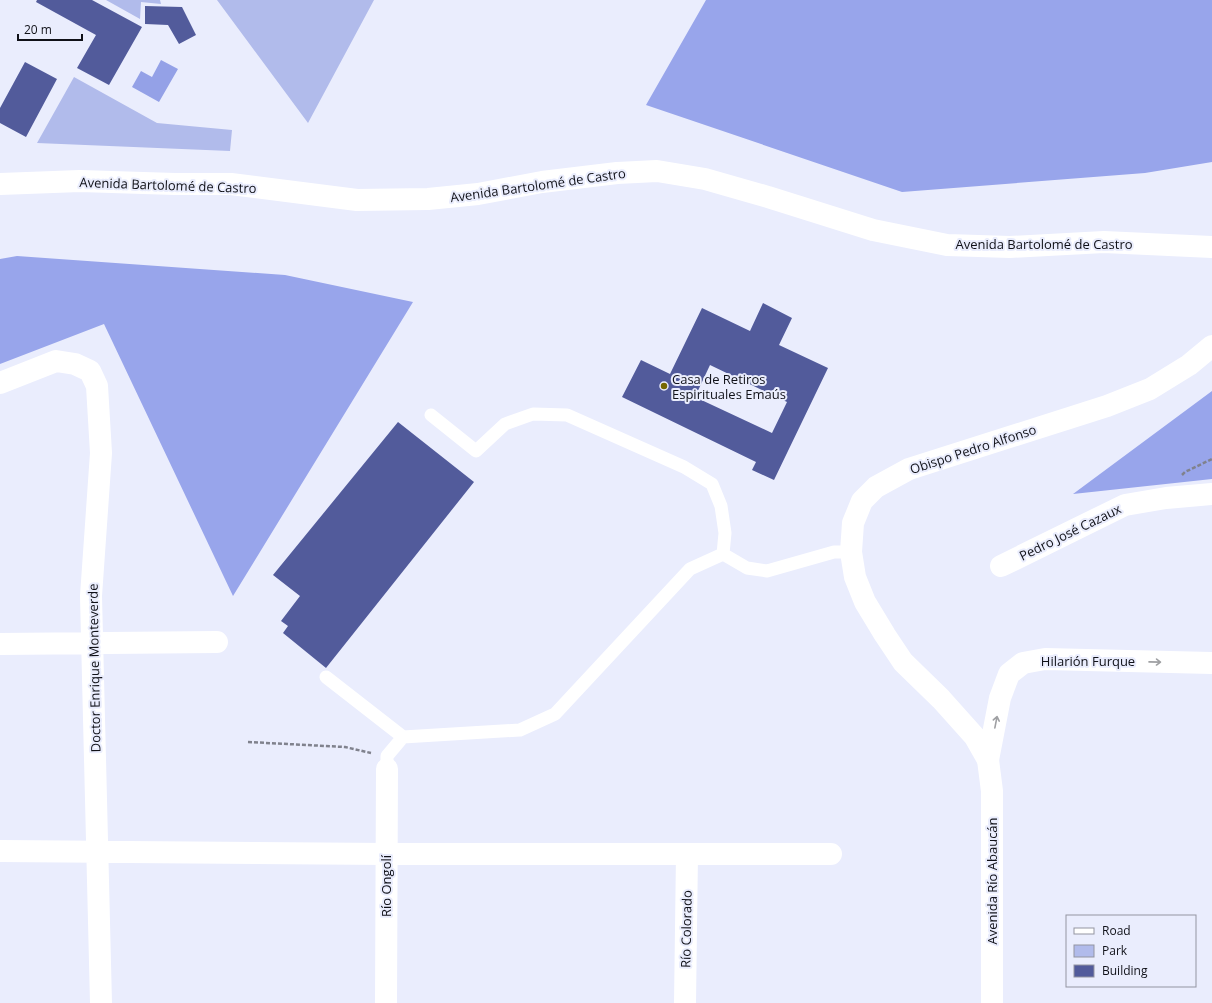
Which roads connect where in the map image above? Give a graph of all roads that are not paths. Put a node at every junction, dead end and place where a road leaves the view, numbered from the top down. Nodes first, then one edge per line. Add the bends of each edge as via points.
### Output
1 (0, 184) edge
2 (1212, 247) edge
3 (1212, 346) edge
4 (0, 383) edge
5 (431, 415) dead end
6 (1212, 494) edge
7 (851, 552) junction
8 (723, 554) junction
9 (1001, 566) dead end
10 (217, 642) dead end
11 (92, 643) junction
12 (0, 644) edge
13 (1212, 663) edge
14 (326, 677) dead end
15 (403, 737) junction
16 (988, 760) junction
17 (386, 769) joint
18 (0, 850) edge
19 (97, 851) junction
20 (386, 854) junction
21 (687, 854) junction
22 (831, 854) dead end
23 (101, 1003) edge
24 (386, 1003) edge
25 (685, 1003) edge
26 (992, 1003) edge

1 - 2 street, Avenida Bartolomé de Castro via 80,181 231,184 357,200 428,199 478,194 542,182 657,171 712,181 873,230 947,245 1010,247 1104,242
3 - 7 street, Obispo Pedro Alfonso via 1189,365 1150,389 1107,406 909,469 876,487 862,501 853,523
4 - 11 street, Doctor Enrique Monteverde via 56,361 75,364 90,372 96,386 101,453 91,596
5 - 8 lane via 476,451 505,424 533,414 567,415 684,467 712,484 721,506 725,533
6 - 9 street, Pedro José Cazaux via 1125,505
7 - 8 lane via 834,552 767,571 747,568
7 - 16 street, Obispo Pedro Alfonso via 865,602 884,635 903,662 975,737
8 - 15 lane via 690,569 555,714 520,730
10 - 11 street
11 - 12 street
11 - 19 street, Doctor Enrique Monteverde
16 -> 13 street, Hilarión Furque via 1000,698 1010,674 1022,662 1045,659
14 - 15 lane
15 - 17 lane via 387,756
16 - 26 street, Avenida Río Abaucán via 992,791
17 - 20 street, Río Ongolí
18 - 19 street
19 - 20 street
19 - 23 street, Doctor Enrique Monteverde
20 - 21 street
20 - 24 street, Río Ongolí
21 - 22 street
21 - 25 street, Río Colorado

